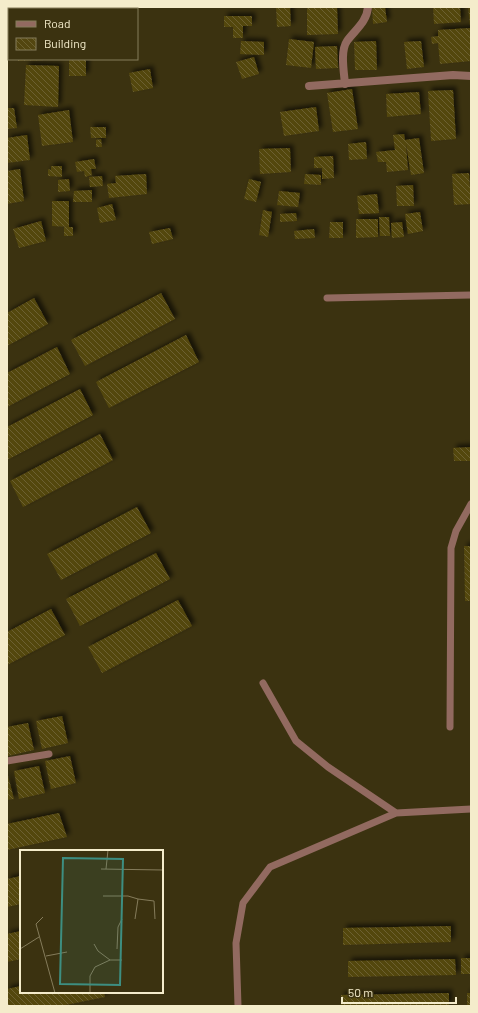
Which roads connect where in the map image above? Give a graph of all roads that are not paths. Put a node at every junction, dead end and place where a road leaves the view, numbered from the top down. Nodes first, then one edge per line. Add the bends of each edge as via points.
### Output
1 (368, 7) edge
2 (471, 76) edge
3 (345, 84) junction
4 (309, 86) dead end
5 (471, 295) edge
6 (327, 298) dead end
7 (471, 504) edge
8 (264, 683) dead end
9 (450, 726) dead end
10 (49, 754) dead end
11 (7, 761) edge
12 (471, 809) edge
13 (396, 814) junction
14 (238, 1006) edge

1 - 3 street via 358,30 347,41 344,49
2 - 3 street via 453,75
3 - 4 street
5 - 6 lane
7 - 9 lane via 456,531 451,548
8 - 13 lane via 296,741 328,767
10 - 11 lane
12 - 13 lane
13 - 14 lane via 270,868 243,903 236,943

